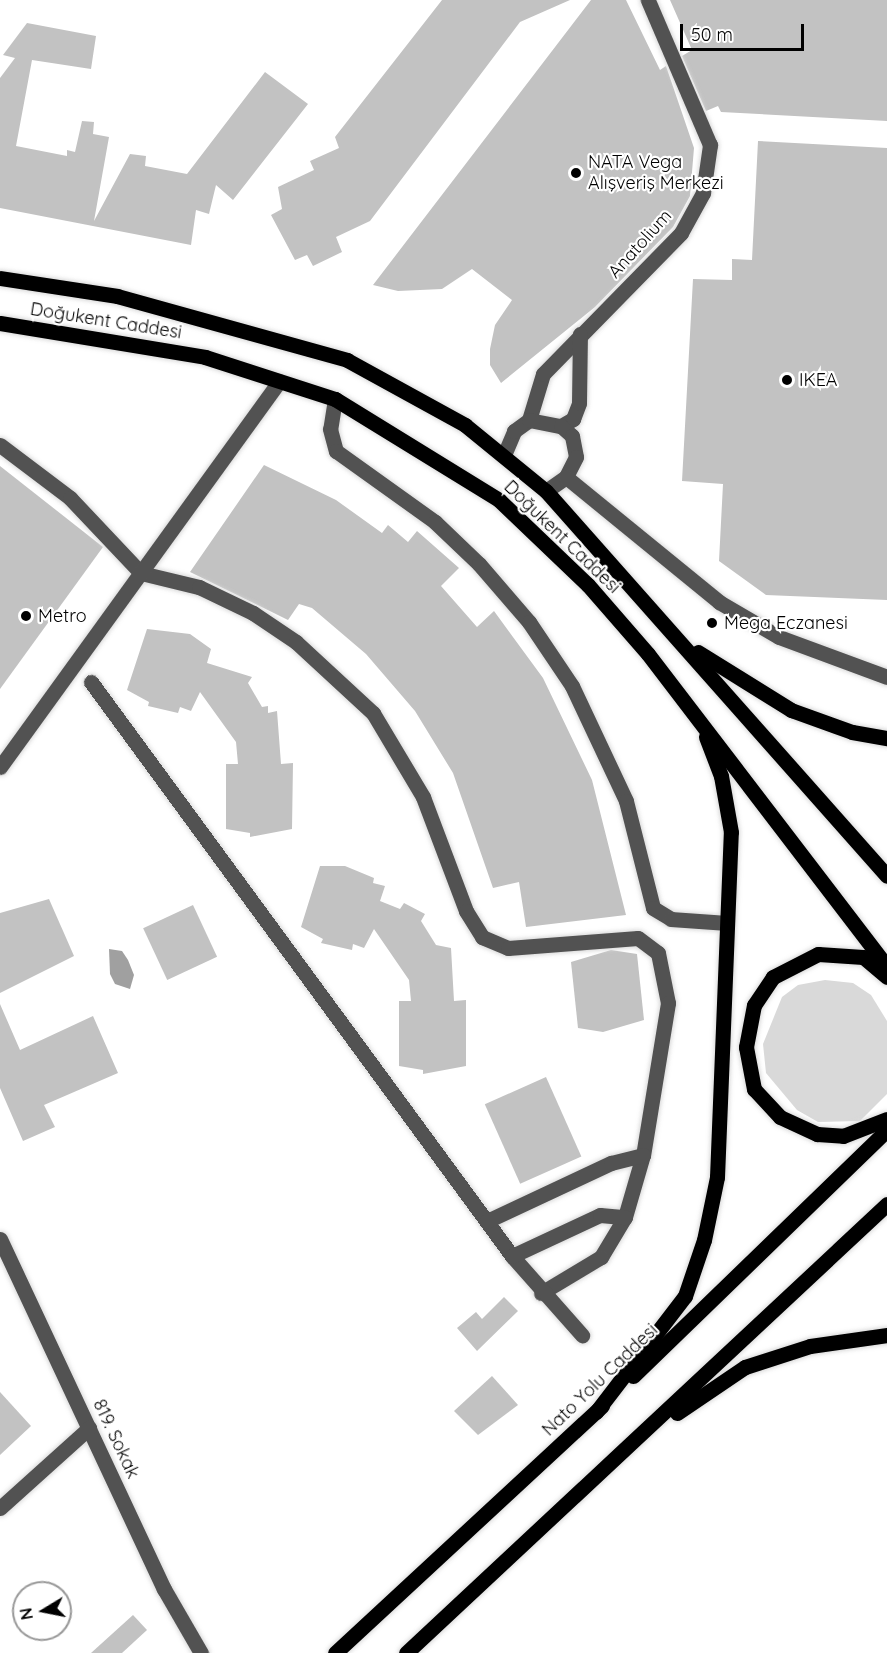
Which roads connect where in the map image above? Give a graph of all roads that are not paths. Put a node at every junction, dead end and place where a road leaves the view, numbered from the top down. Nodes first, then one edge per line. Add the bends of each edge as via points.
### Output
1 (648, 0) edge
2 (0, 278) edge
3 (0, 323) edge
4 (580, 334) junction
5 (279, 381) junction
6 (335, 399) junction
7 (529, 420) junction
8 (561, 426) junction
9 (0, 445) edge
10 (504, 455) junction
11 (566, 477) junction
12 (546, 491) junction
13 (141, 573) junction
14 (680, 640) junction
15 (648, 654) junction
16 (887, 677) edge
17 (91, 682) dead end
18 (887, 738) edge
19 (0, 767) edge
20 (887, 876) edge
21 (727, 923) junction
22 (887, 966) edge
23 (887, 977) edge
24 (887, 1119) edge
25 (887, 1130) edge
26 (643, 1155) junction
27 (887, 1204) edge
28 (625, 1217) junction
29 (487, 1221) junction
30 (0, 1239) edge
31 (512, 1256) junction
32 (541, 1293) junction
33 (582, 1335) dead end
34 (887, 1335) edge
35 (596, 1412) junction
36 (89, 1428) junction
37 (623, 1452) junction
38 (0, 1508) edge
39 (201, 1653) edge
40 (335, 1653) edge
41 (406, 1653) edge

1 - 4 street, Anatolium via 710,145 703,193 681,233
2 - 10 main road, Doğukent Caddesi via 117,296 347,360 465,425
3 - 5 main road, Doğukent Caddesi via 205,357
4 - 7 street, Anatolium via 543,374
4 - 8 street via 579,403 573,419
5 - 6 main road, Doğukent Caddesi
5 - 13 street
6 - 15 main road, Doğukent Caddesi via 499,500 588,585
6 - 21 street via 330,429 336,451 435,522 479,564 529,622 572,686 626,801 653,908 671,919
7 - 8 street
7 - 10 street, Anatolium via 514,430
8 - 11 street via 572,436 576,457
9 - 13 street via 70,498
10 - 12 main road, Doğukent Caddesi
11 - 12 street
11 - 16 street via 719,602 779,638
12 - 14 main road, Doğukent Caddesi
13 - 19 street
13 - 26 street via 199,587 253,613 296,642 374,713 423,797 466,911 482,937 508,948 638,938 658,953 668,1003
14 - 18 main road via 791,710 852,732
14 - 20 main road, Doğukent Caddesi
15 - 21 main road via 701,726 721,776 731,832
15 - 22 main road, Doğukent Caddesi
17 - 29 street
21 - 35 main road via 717,1177 704,1240 685,1296
23 - 24 main road via 863,957 818,954 773,976 754,1005 746,1047 754,1089 780,1117 817,1134 843,1136
25 - 35 main road, Nato Yolu Caddesi
26 - 28 street
26 - 29 street via 611,1163
27 - 37 main road
28 - 31 street via 600,1215
28 - 32 street via 601,1257
29 - 31 street
30 - 36 street, 819. Sokak
31 - 32 street
32 - 33 street
34 - 37 main road via 810,1346 745,1367
35 - 40 main road, Nato Yolu Caddesi
36 - 38 street
36 - 39 street, 819. Sokak via 164,1590
37 - 41 main road

